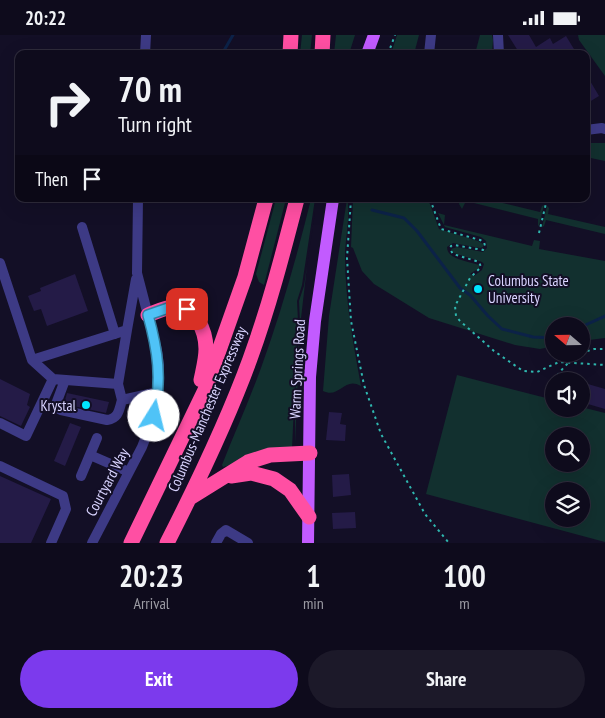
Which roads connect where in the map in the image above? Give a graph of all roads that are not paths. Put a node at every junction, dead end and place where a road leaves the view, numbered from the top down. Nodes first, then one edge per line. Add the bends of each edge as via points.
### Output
1 (146, 35) edge
2 (291, 35) edge
3 (323, 35) edge
4 (374, 35) edge
5 (431, 35) edge
6 (498, 35) edge
7 (145, 50) edge
8 (290, 50) edge
9 (322, 50) edge
10 (368, 50) edge
11 (429, 50) edge
12 (499, 50) edge
13 (605, 129) edge
14 (590, 130) edge
15 (138, 202) edge
16 (265, 202) edge
17 (296, 202) edge
18 (333, 202) edge
19 (82, 227) dead end
20 (0, 263) edge
21 (137, 273) junction
22 (148, 315) junction
23 (127, 330) junction
24 (115, 334) junction
25 (32, 360) junction
26 (53, 379) junction
27 (66, 380) junction
28 (118, 384) junction
29 (158, 392) junction
30 (122, 400) junction
31 (193, 416) junction
32 (0, 423) edge
33 (98, 438) dead end
34 (310, 453) junction
35 (90, 455) junction
36 (0, 466) edge
37 (130, 472) junction
38 (81, 476) dead end
39 (224, 477) junction
40 (190, 498) junction
41 (309, 517) junction
42 (50, 543) edge
43 (92, 543) edge
44 (131, 543) edge
45 (166, 543) edge
46 (216, 543) edge
47 (248, 543) edge
48 (308, 543) edge

1 - 7 lane
2 - 8 highway
3 - 9 highway
4 - 10 main road
5 - 11 lane
6 - 12 lane
13 - 14 lane
15 - 21 lane, Courtyard Way
16 - 31 highway, Columbus-Manchester Expressway via 245,277
17 - 40 highway, Columbus-Manchester Expressway via 250,361
18 - 34 main road, Warm Springs Road via 315,321 310,377
19 - 24 lane
20 - 25 lane
21 - 22 lane, Courtyard Way
21 - 23 lane
22 - 29 lane, Courtyard Way via 157,350
22 - 31 highway via 174,306 187,309 197,319 206,348
23 - 24 lane
23 - 28 lane
24 - 25 lane
25 - 26 lane
26 - 27 lane
26 - 32 lane via 26,436
27 - 28 lane
27 - 30 lane via 56,403 60,411 114,419
28 - 30 lane
29 - 30 lane
29 - 37 lane, Courtyard Way via 149,432
31 - 44 highway, Columbus-Manchester Expressway
33 - 35 lane
34 - 39 highway via 270,455 248,462
34 - 41 main road, Warm Springs Road
35 - 37 lane
35 - 38 lane
36 - 42 lane via 63,496 66,509
37 - 43 lane, Courtyard Way
39 - 40 highway
39 - 41 highway via 251,473 274,479 290,490
40 - 45 highway, Columbus-Manchester Expressway
41 - 48 main road, Warm Springs Road
46 - 47 lane via 226,530

